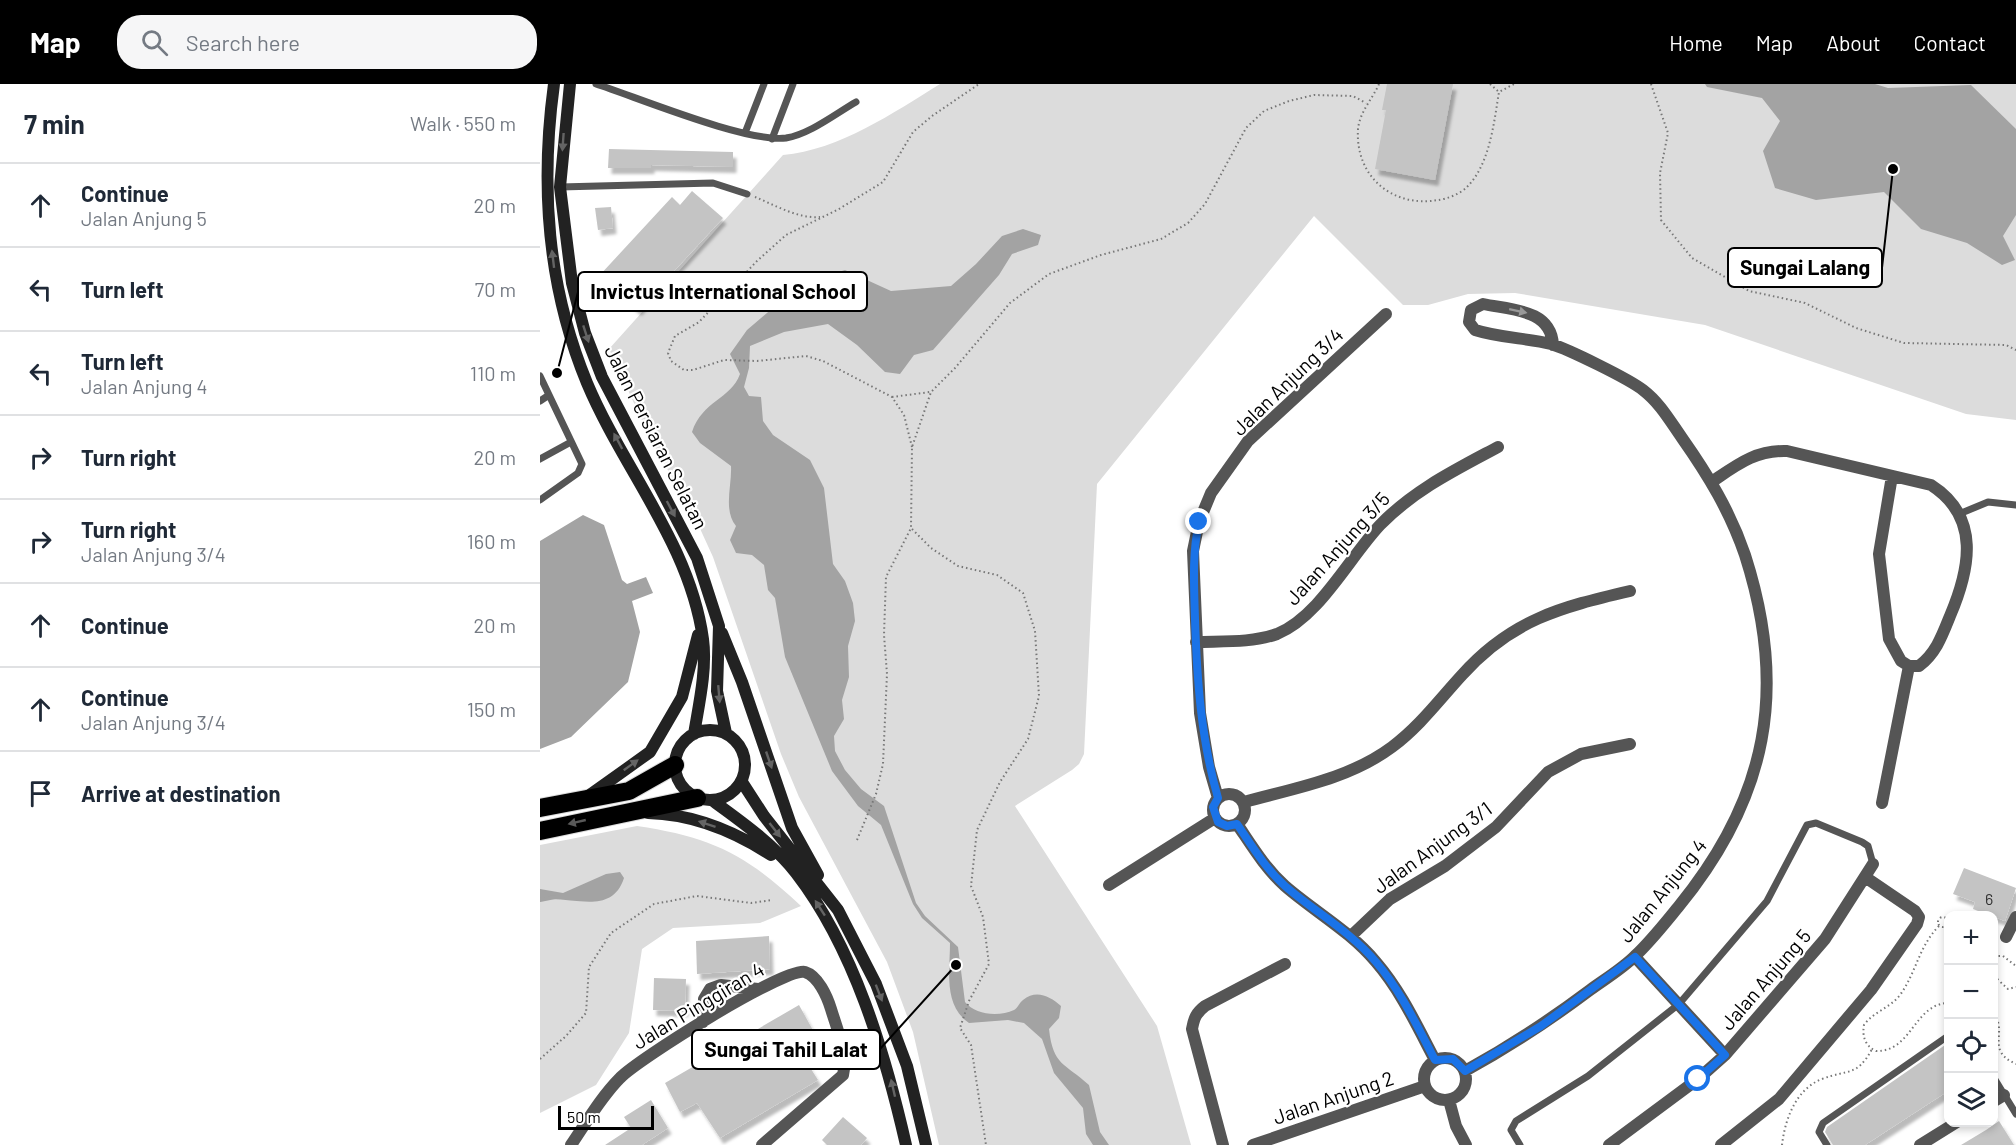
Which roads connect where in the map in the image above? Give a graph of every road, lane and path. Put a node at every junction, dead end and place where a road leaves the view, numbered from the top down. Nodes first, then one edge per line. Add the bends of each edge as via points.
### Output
1 (554, 84) edge
2 (570, 84) edge
3 (596, 84) edge
4 (764, 84) edge
5 (793, 84) edge
6 (979, 84) edge
7 (1379, 84) edge
8 (1490, 84) edge
9 (1514, 84) edge
10 (1651, 84) edge
11 (617, 87) edge
12 (1499, 92) junction
13 (856, 102) dead end
14 (1366, 103) junction
15 (745, 133) junction
16 (772, 139) junction
17 (560, 187) junction
18 (542, 188) edge
19 (747, 194) joint
20 (544, 213) edge
21 (823, 217) junction
22 (1386, 314) dead end
23 (1553, 345) junction
24 (2016, 350) edge
25 (540, 376) edge
26 (930, 392) junction
27 (549, 394) junction
28 (892, 397) junction
29 (540, 401) edge
30 (571, 442) junction
31 (912, 447) junction
32 (1498, 447) dead end
33 (540, 459) edge
34 (1892, 476) junction
35 (1713, 481) junction
36 (540, 500) edge
37 (2016, 505) edge
38 (1959, 514) junction
39 (912, 528) junction
40 (1630, 591) dead end
41 (719, 626) junction
42 (700, 628) junction
43 (1196, 642) junction
44 (1909, 666) junction
45 (726, 733) junction
46 (694, 734) junction
47 (1630, 744) dead end
48 (675, 765) junction
49 (742, 782) junction
50 (1218, 798) junction
51 (584, 799) junction
52 (705, 799) junction
53 (1244, 802) junction
54 (1882, 803) dead end
55 (540, 808) edge
56 (620, 812) junction
57 (1215, 818) junction
58 (1237, 824) junction
59 (540, 831) edge
60 (857, 840) dead end
61 (1873, 864) joint
62 (795, 871) junction
63 (1865, 877) junction
64 (1109, 885) dead end
65 (772, 900) dead end
66 (838, 910) junction
67 (2016, 917) edge
68 (1944, 918) edge
69 (1939, 926) junction
70 (1944, 927) edge
71 (1351, 936) junction
72 (2006, 937) dead end
73 (1998, 956) edge
74 (1635, 957) junction
75 (1285, 964) dead end
76 (2016, 966) edge
77 (1998, 980) edge
78 (2016, 987) edge
79 (758, 989) junction
80 (1679, 1004) junction
81 (1944, 1004) edge
82 (1996, 1019) edge
83 (703, 1022) junction
84 (1944, 1039) edge
85 (1872, 1049) junction
86 (1725, 1055) junction
87 (540, 1059) edge
88 (1435, 1060) junction
89 (2016, 1064) edge
90 (1465, 1071) junction
91 (1425, 1086) junction
92 (1999, 1098) edge
93 (1449, 1100) junction
94 (2016, 1114) edge
95 (1949, 1127) edge
96 (571, 1145) edge
97 (762, 1145) edge
98 (906, 1145) edge
99 (926, 1145) edge
100 (986, 1145) edge
101 (1223, 1145) edge
102 (1253, 1145) edge
103 (1466, 1145) edge
104 (1520, 1145) edge
105 (1609, 1145) edge
106 (1721, 1145) edge
107 (1782, 1145) edge
108 (1827, 1145) edge
109 (1920, 1145) edge

1 - 18 street, Jalan Persiaran Selatan
2 -> 17 street, Jalan Persiaran Selatan
3 - 11 lane
4 - 15 lane
5 - 16 lane
6 - 21 path via 913,132 883,182
7 - 14 path
8 - 12 path
9 - 12 path
10 - 24 path via 1668,133 1660,172 1661,220 1692,258 1749,291 1804,303 1856,328 1904,342 2006,345
11 - 15 lane
12 - 14 path via 1484,156 1472,181 1447,199 1422,203 1397,198 1379,186 1366,166 1359,149 1358,128
13 - 16 lane via 802,133
14 - 26 path via 1353,96 1314,95 1264,111 1246,128 1205,204 1188,223 1161,239 1049,274 1010,303
15 - 16 lane
17 - 19 lane via 713,183
17 -> 41 street, Jalan Persiaran Selatan via 572,283 585,333 602,377 697,558
18 - 20 street, Jalan Persiaran Selatan
19 - 21 path via 796,214
42 -> 20 street, Jalan Persiaran Selatan via 682,563 588,384 570,337 556,287
21 - 28 path via 799,227 765,255 699,322 675,336 668,353 671,361 684,370 693,370 717,360 806,356 823,360
22 - 43 street, Jalan Anjung 3/4 via 1248,441 1211,493 1193,551
23 -> 23 street, Jalan Anjung 4 via 1475,330 1469,322 1471,310 1483,304 1535,315 1549,326
23 - 35 street, Jalan Anjung 4 via 1643,390 1661,408
25 - 27 lane
26 - 28 path
26 - 31 path
27 - 29 lane
27 - 30 lane
28 - 31 path via 904,415
30 - 33 lane
30 - 36 lane via 582,469
31 - 39 path
32 - 43 street, Jalan Anjung 3/5 via 1431,483 1402,504 1298,621 1260,639
34 - 35 street via 1787,451 1768,451
34 - 38 street via 1931,485 1942,492
34 - 44 street via 1879,554 1889,639 1893,651
35 - 74 street, Jalan Anjung 4 via 1740,540 1764,629 1765,725 1752,785 1719,854
37 - 38 lane via 1988,502
38 - 44 street via 1968,550 1962,588 1936,650 1919,666
39 - 60 path via 886,577 884,752 876,794
39 - 100 path via 931,548 958,566 997,575 1023,593 1035,631 1039,696 1028,739 1000,782 977,830 971,886 983,916 989,964 960,1028 971,1046
40 - 53 street via 1563,607 1537,617 1509,635 1481,656 1422,722 1365,764 1338,776
41 -> 45 street, Jalan Persiaran Selatan via 717,691
41 -> 66 street via 792,828
42 - 46 street, Jalan Persiaran Selatan via 703,640
51 -> 42 street via 650,752 682,697
43 - 50 street, Jalan Anjung 3/4 via 1200,713
44 - 54 street
45 - 46 street via 711,730
45 - 49 street via 744,755
46 - 48 street via 677,752
47 - 71 street, Jalan Anjung 3/1 via 1581,754 1548,772 1496,827 1445,866 1390,898
48 - 51 highway via 629,791
48 - 52 street via 677,779 685,790
49 - 52 street via 730,795
49 -> 66 street
50 - 53 street via 1235,795
50 - 57 street via 1213,807
51 - 55 highway
52 - 56 highway
52 - 62 street via 757,834
53 - 58 street via 1245,814
56 -> 59 highway
62 -> 56 street via 743,837 700,821
57 - 58 street via 1222,825
57 - 64 street
58 - 71 street via 1266,867 1284,885
61 - 63 street, Jalan Anjung 5
61 - 80 lane via 1868,846 1862,842 1816,823 1807,825 1767,901
98 -> 62 street via 890,1073 860,993 824,914
63 - 86 street, Jalan Anjung 5 via 1825,939
63 - 106 street via 1915,911 1919,917 1917,924 1871,990 1779,1100
65 - 87 path via 751,903 697,896 654,904 611,933 589,967 586,1013
66 -> 99 street via 876,984 907,1065
67 - 72 street
68 - 69 path via 1937,921
69 - 70 path
69 - 85 path via 1928,938 1898,997 1864,1025 1864,1037
71 - 88 street via 1377,962 1404,1000
73 - 76 path
74 - 80 street
74 - 90 street, Jalan Anjung 4 via 1541,1026
75 - 101 street via 1205,1006 1194,1020 1192,1029
77 - 78 path via 2008,989
79 - 83 street, Jalan Pinggiran 4
79 - 83 street via 721,985 710,989 704,999
79 - 97 street, Jalan Pinggiran 4 via 794,972 812,976 830,1005 846,1065 836,1083
80 - 86 street
80 - 104 lane via 1588,1076 1516,1121 1511,1130
81 - 85 path via 1926,1012 1897,1046 1886,1051
82 - 89 path via 1998,1048
83 - 96 street, Jalan Pinggiran 4 via 618,1080
84 - 108 lane via 1823,1123 1819,1132
85 - 107 path via 1859,1068 1821,1079 1800,1096 1789,1116
86 - 105 street, Jalan Anjung 5
88 - 90 street via 1453,1059
88 - 91 street via 1425,1071
90 - 93 street via 1464,1089
91 - 93 street via 1434,1097
91 - 102 street, Jalan Anjung 2
92 - 94 lane
93 - 103 street
95 - 109 street

